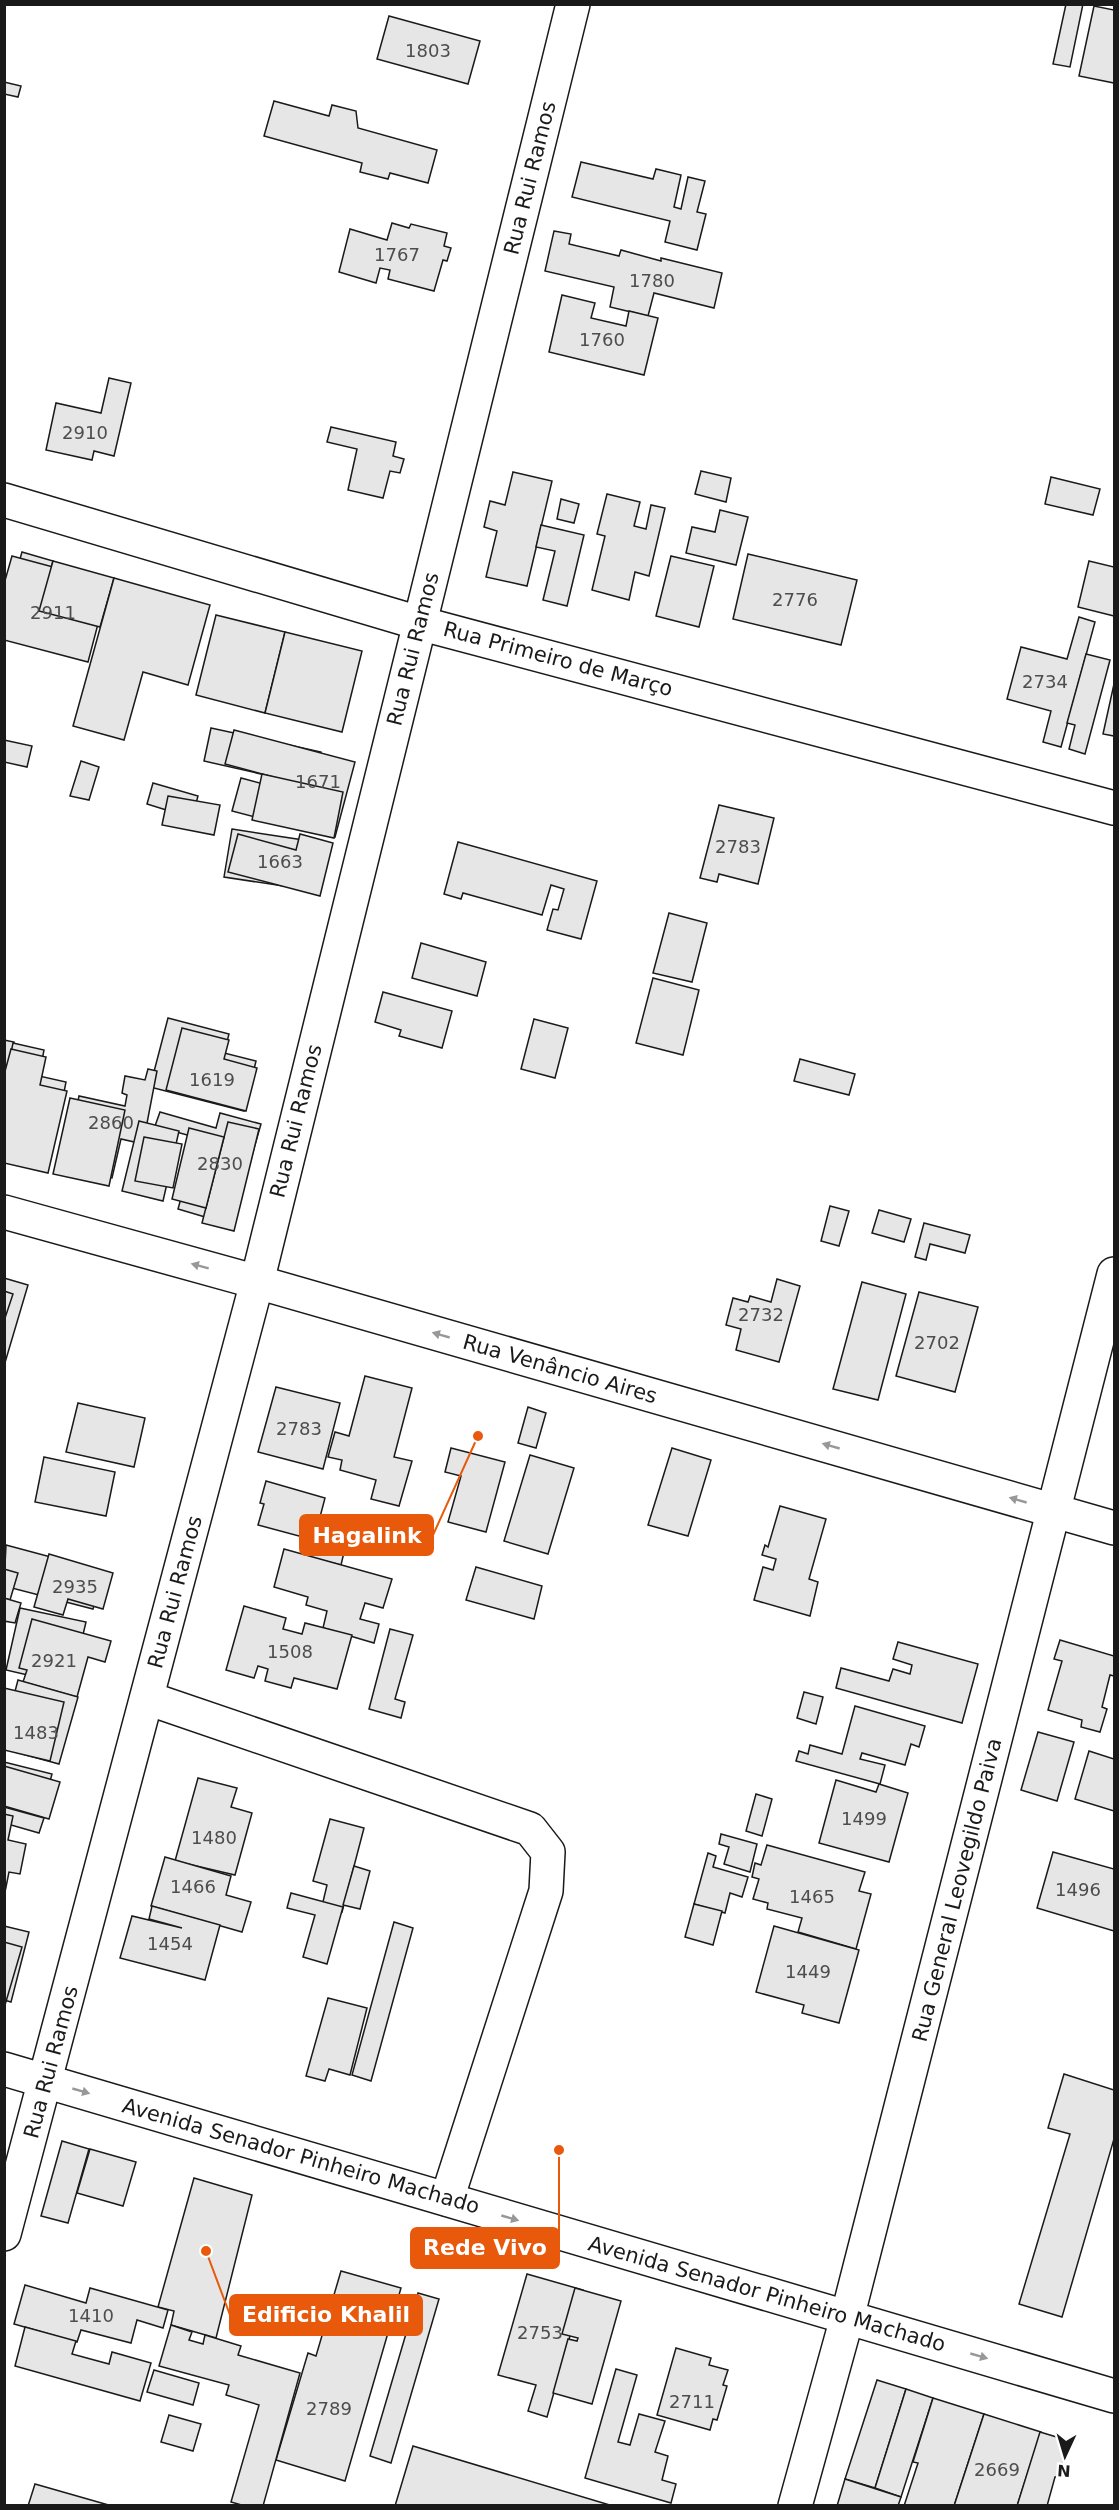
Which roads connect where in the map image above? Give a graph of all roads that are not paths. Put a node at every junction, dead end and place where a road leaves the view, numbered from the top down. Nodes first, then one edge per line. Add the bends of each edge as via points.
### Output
1 (573, 4) edge
2 (4, 500) edge
3 (420, 623) junction
4 (1114, 808) edge
5 (4, 1212) edge
6 (1114, 1274) edge
7 (257, 1282) junction
8 (1054, 1511) junction
9 (1114, 1528) edge
10 (147, 1698) junction
11 (4, 2069) edge
12 (46, 2081) junction
13 (447, 2199) junction
14 (4, 2234) edge
15 (847, 2318) junction
16 (1114, 2396) edge
17 (795, 2505) edge

1 - 3 street, Rua Rui Ramos
2 - 3 street, Rua Primeiro de Março
3 - 4 street, Rua Primeiro de Março
3 - 7 street, Rua Rui Ramos
7 -> 5 street, Rua Venâncio Aires
6 - 8 street, Rua General Leovegildo Paiva
8 -> 7 street, Rua Venâncio Aires
7 - 10 street, Rua Rui Ramos
8 - 9 street, Rua Venâncio Aires
8 - 15 street, Rua General Leovegildo Paiva
10 - 12 street, Rua Rui Ramos
10 - 13 street via 530,1829 548,1852 546,1891
11 - 12 street, Avenida Senador Pinheiro Machado
12 -> 13 street, Avenida Senador Pinheiro Machado
12 - 14 street, Rua Rui Ramos
13 -> 15 street, Avenida Senador Pinheiro Machado
15 -> 16 street, Avenida Senador Pinheiro Machado
15 - 17 street, Rua General Leovegildo Paiva

